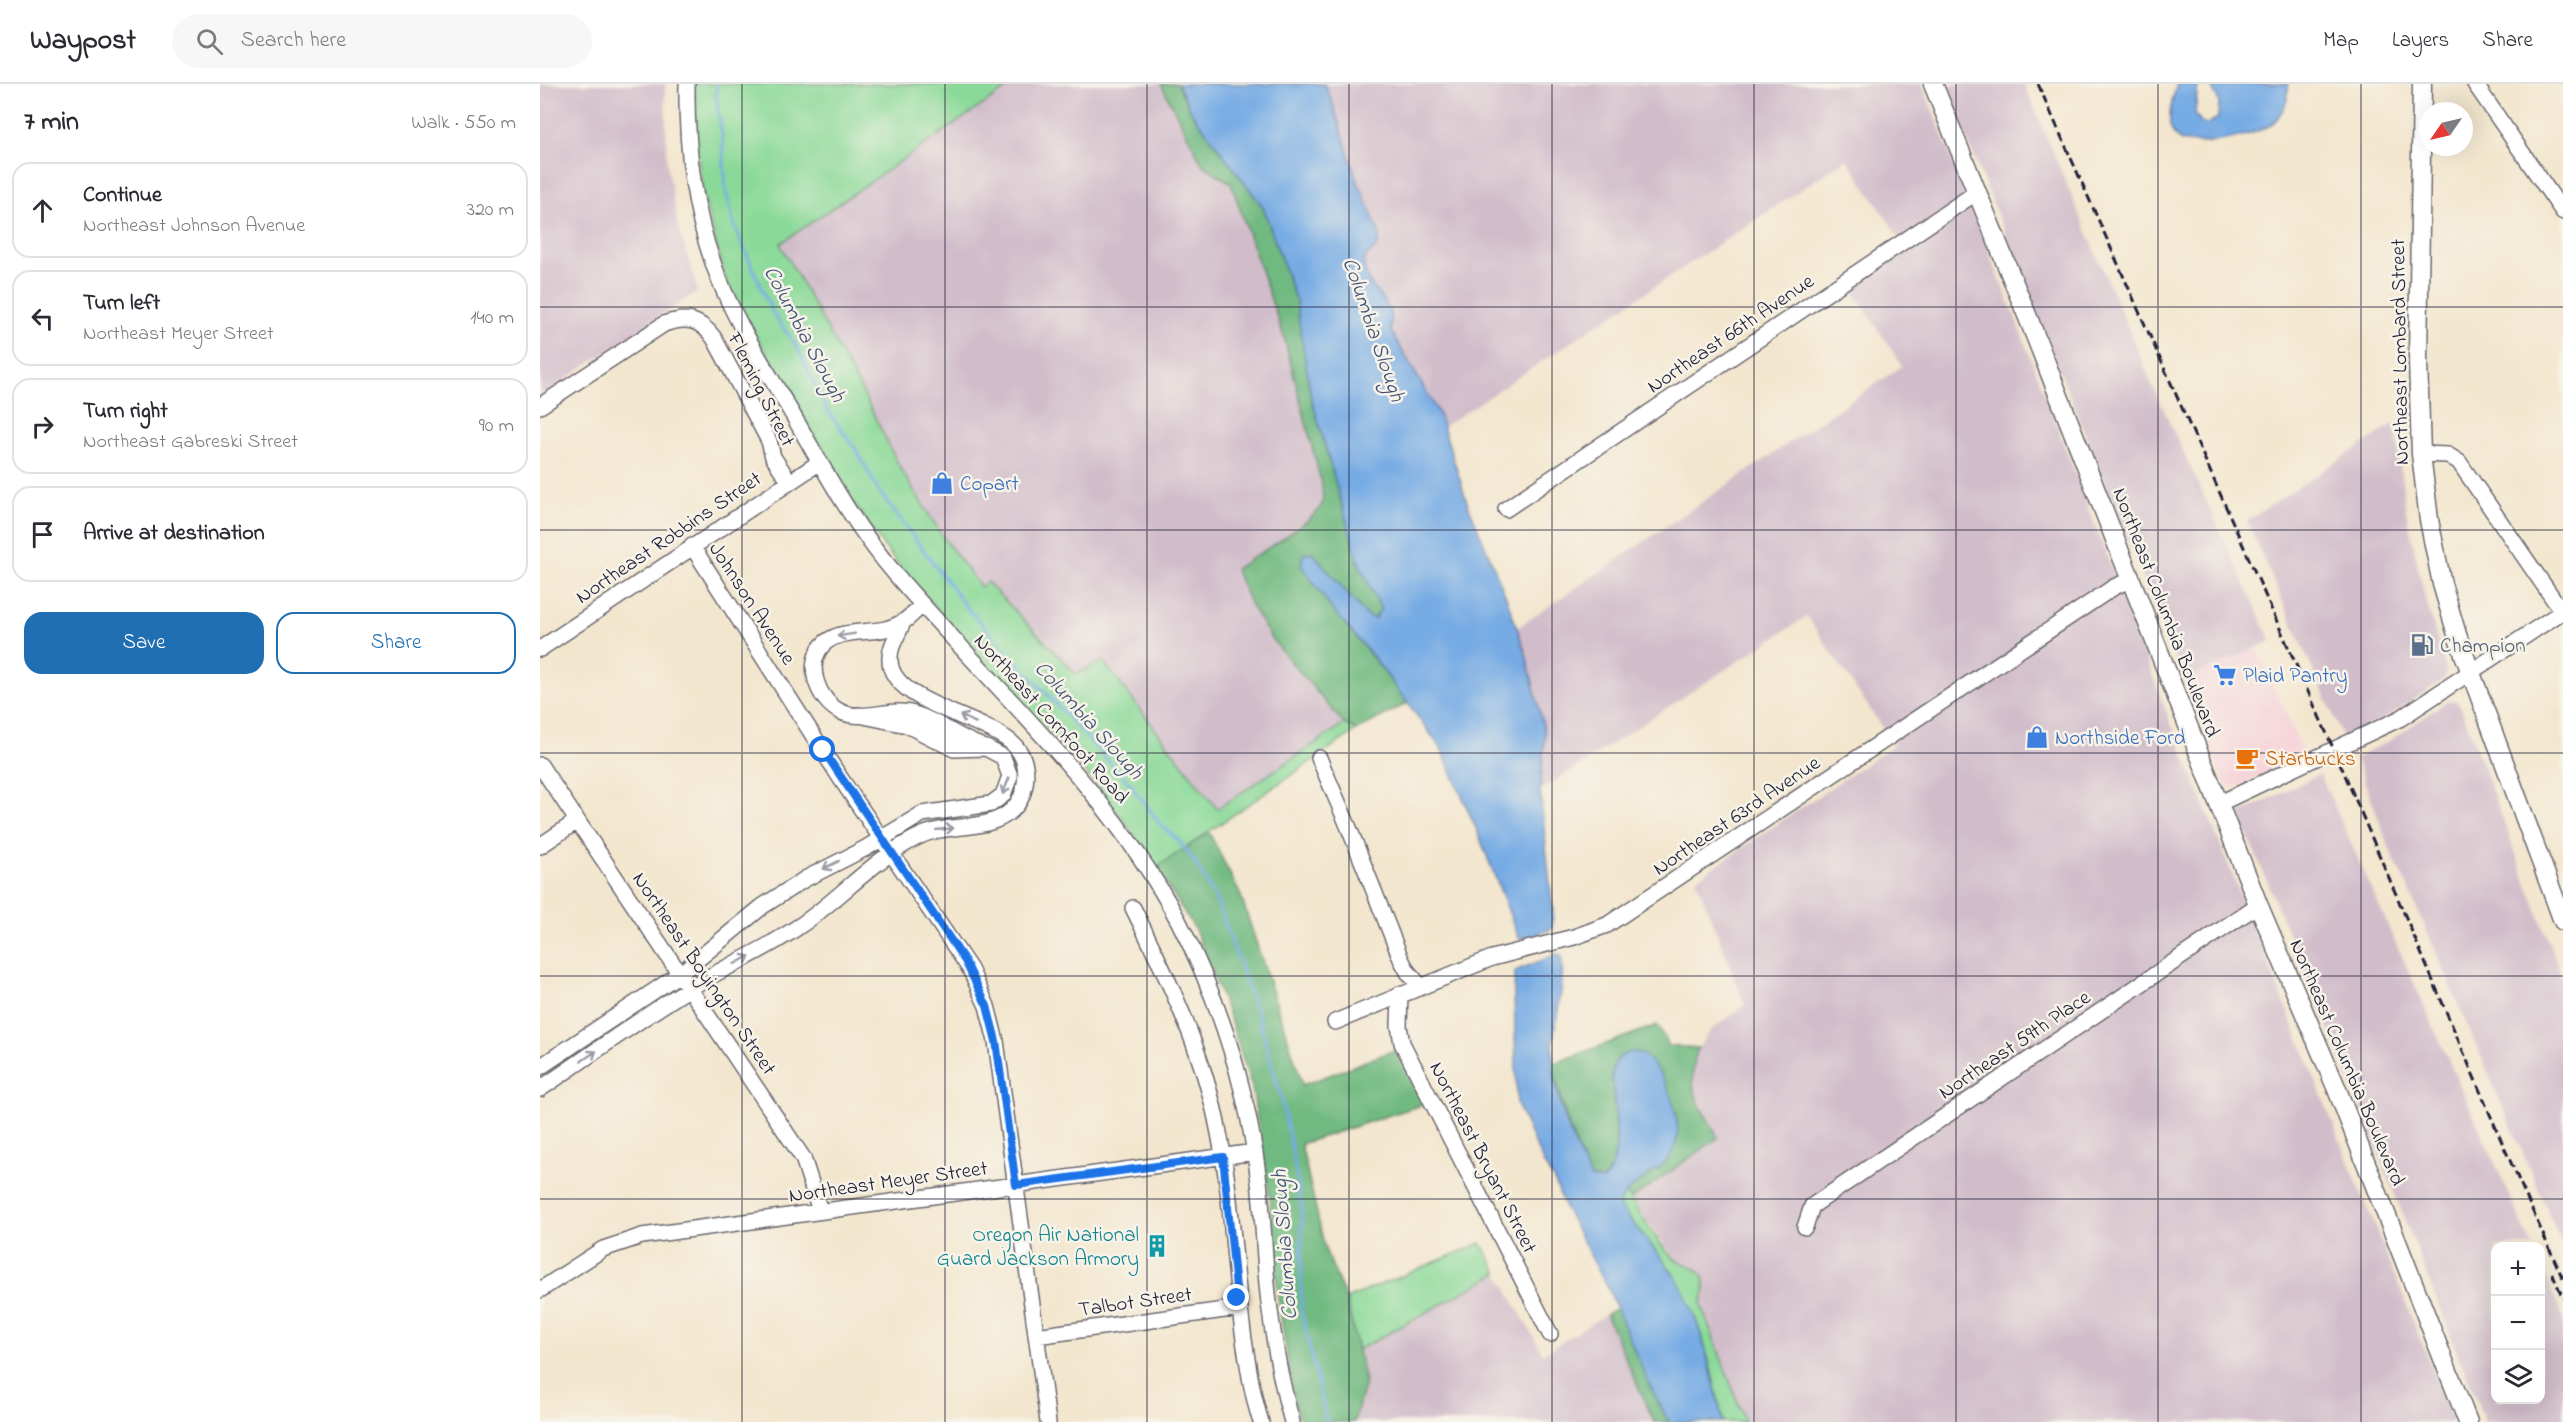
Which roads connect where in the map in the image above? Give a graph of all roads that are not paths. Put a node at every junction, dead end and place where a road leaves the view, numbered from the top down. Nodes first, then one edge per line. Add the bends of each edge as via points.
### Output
1 (687, 84) edge
2 (1933, 84) edge
3 (2422, 84) edge
4 (2475, 84) edge
5 (1977, 192) junction
6 (2563, 212) edge
7 (540, 406) edge
8 (2421, 454) junction
9 (820, 462) junction
10 (789, 481) junction
11 (1506, 509) dead end
12 (692, 546) junction
13 (2130, 580) junction
14 (922, 605) junction
15 (2563, 612) edge
16 (903, 622) junction
17 (540, 649) edge
18 (2470, 673) junction
19 (1319, 758) dead end
20 (540, 765) edge
21 (2218, 804) junction
22 (578, 821) junction
23 (883, 838) junction
24 (540, 846) edge
25 (892, 852) junction
26 (2258, 905) junction
27 (1133, 908) dead end
28 (2563, 921) edge
29 (681, 973) junction
30 (1421, 987) junction
31 (691, 988) junction
32 (1400, 994) junction
33 (1335, 1022) dead end
34 (540, 1067) edge
35 (540, 1089) edge
36 (1255, 1152) junction
37 (1223, 1157) junction
38 (1016, 1185) junction
39 (819, 1211) junction
40 (1805, 1227) dead end
41 (540, 1290) edge
42 (1239, 1308) junction
43 (1550, 1334) dead end
44 (1036, 1336) junction
45 (1047, 1422) edge
46 (1261, 1422) edge
47 (1292, 1422) edge
48 (2468, 1422) edge

1 - 9 street, Northeast Cornfoot Road via 691,176 697,212 713,263 733,310
2 - 5 main road, Northeast Columbia Boulevard
3 - 8 main road, Northeast Lombard Street via 2418,360
4 - 6 street
5 - 11 street, Northeast 66th Avenue
5 - 13 main road, Northeast Columbia Boulevard
7 - 10 street, Fleming Street via 664,324 687,318 706,327 714,338 769,441 773,457
8 - 15 street via 2448,455 2459,462
8 - 18 main road, Northeast Lombard Street via 2436,558
9 - 10 street, Northeast Robbins Street
9 - 14 street, Northeast Cornfoot Road via 862,532
10 - 12 street, Northeast Robbins Street
12 - 17 street, Northeast Robbins Street
12 - 23 street, Johnson Avenue
13 - 21 main road, Northeast Columbia Boulevard
13 - 30 street, Northeast 63rd Avenue via 1607,925 1574,938 1492,958
14 - 16 street
14 - 36 street, Northeast Cornfoot Road via 1091,791 1155,881 1188,941 1224,1027 1243,1090
15 - 18 street
16 -> 23 street via 882,630 836,636 825,644 814,662 819,690 827,702 841,712 859,715 915,714 1003,757 1010,776 1003,795 991,804 922,814
25 -> 16 street via 935,830 999,819 1020,801 1025,782 1023,760 1016,747 901,686 889,663 890,649
18 - 21 street via 2387,725
18 - 28 main road, Northeast Lombard Street
19 - 30 street via 1401,959
20 - 22 street, Northeast Boyington Street
21 - 26 main road, Northeast Columbia Boulevard
22 - 24 street
22 - 29 street, Northeast Boyington Street
23 - 25 street, Johnson Avenue
23 -> 29 street via 776,897
31 -> 25 street via 797,928
25 - 38 street, Johnson Avenue via 970,969 987,1006 996,1041
26 - 40 street, Northeast 59th Place via 1812,1206
26 - 48 main road, Northeast Columbia Boulevard via 2340,1098
27 - 37 street via 1192,1033
29 - 31 street, Northeast Boyington Street
29 - 34 street
30 - 32 street, Northeast 63rd Avenue
35 -> 31 street
31 - 39 street, Northeast Boyington Street via 803,1158
32 - 33 street, Northeast 63rd Avenue
32 - 43 street, Northeast Bryant Street via 1402,1043
36 - 37 street, Northeast Meyer Street
36 - 47 street, Northeast Cornfoot Road via 1269,1304
37 - 38 street, Northeast Meyer Street
37 - 42 street
38 - 39 street, Northeast Meyer Street
38 - 44 street, Johnson Avenue
39 - 41 street, Northeast Meyer Street via 623,1241 579,1263
42 - 44 street, Talbot Street
42 - 46 street
44 - 45 street, Johnson Avenue

